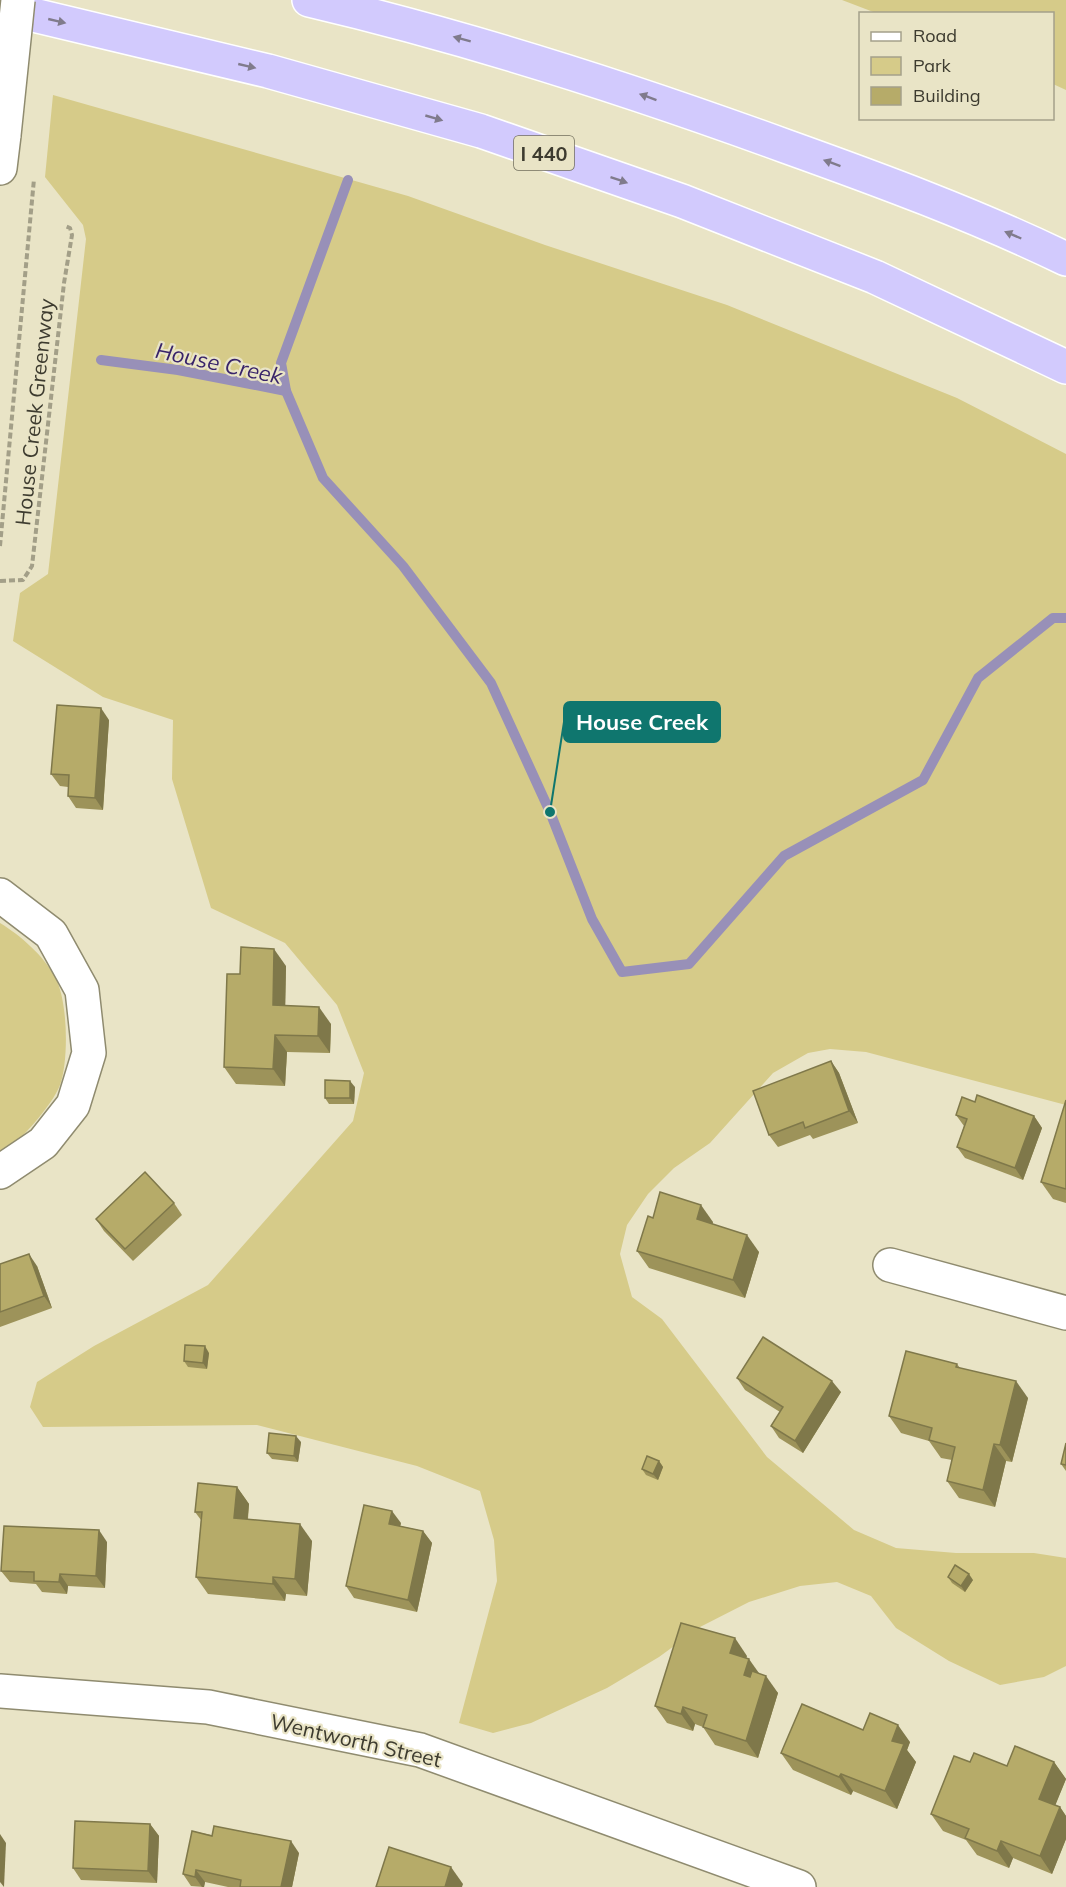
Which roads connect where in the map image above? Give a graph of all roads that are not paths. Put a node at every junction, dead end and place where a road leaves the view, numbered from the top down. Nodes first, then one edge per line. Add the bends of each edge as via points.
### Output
1 (18, 0) edge
2 (309, 0) edge
3 (0, 7) edge
4 (0, 168) edge
5 (1066, 259) edge
6 (1066, 367) edge
7 (0, 895) edge
8 (0, 1172) edge
9 (890, 1265) dead end
10 (1066, 1313) edge
11 (0, 1691) edge
12 (799, 1887) edge

1 - 4 street, bridge
5 -> 2 highway via 907,190 634,92 502,50
3 -> 6 highway, I 440 via 268,70 481,132 682,201 875,277
7 - 8 street via 51,934 82,990 88,1053 73,1105 43,1143
9 - 10 street
11 - 12 street, Wentworth Street via 207,1707 420,1750

